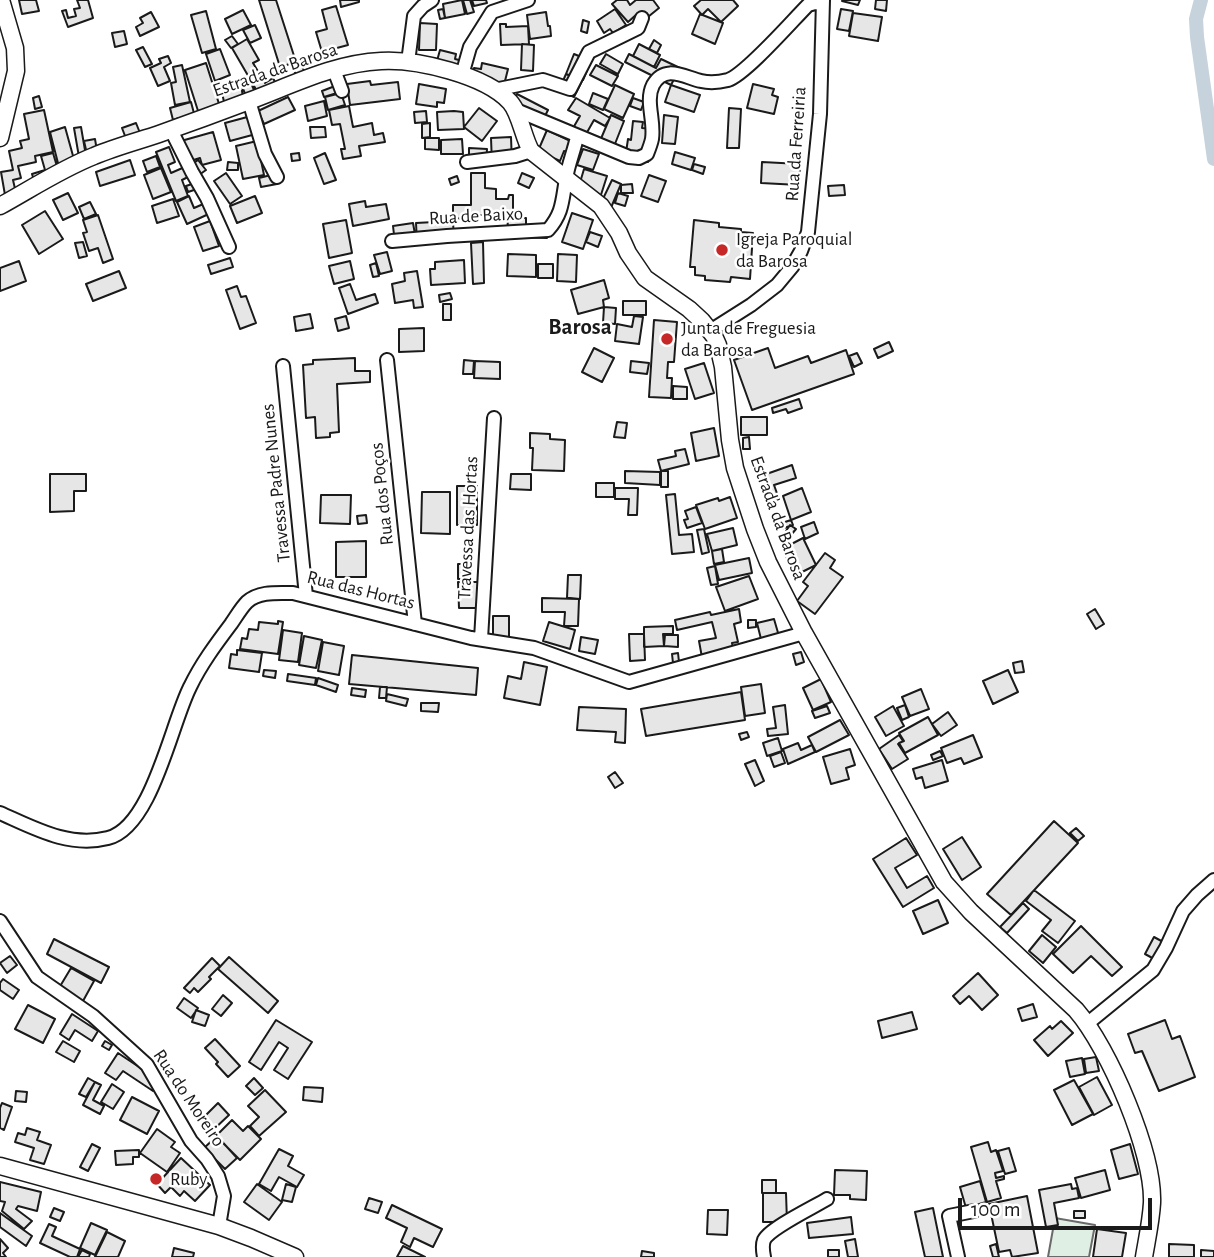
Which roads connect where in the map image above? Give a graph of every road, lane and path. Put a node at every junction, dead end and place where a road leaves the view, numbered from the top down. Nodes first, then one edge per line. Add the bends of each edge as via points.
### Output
1 (1, 0) edge
2 (432, 0) edge
3 (528, 0) edge
4 (823, 2) edge
5 (642, 18) dead end
6 (408, 62) junction
7 (334, 70) junction
8 (462, 75) junction
9 (494, 90) junction
10 (342, 91) dead end
11 (249, 101) junction
12 (516, 110) junction
13 (171, 130) junction
14 (577, 136) junction
15 (0, 138) edge
16 (531, 151) junction
17 (467, 162) dead end
18 (277, 177) dead end
19 (566, 179) junction
20 (0, 206) edge
21 (392, 241) dead end
22 (229, 247) dead end
23 (710, 331) junction
24 (387, 360) dead end
25 (283, 366) dead end
26 (494, 418) dead end
27 (306, 596) junction
28 (415, 624) junction
29 (804, 633) junction
30 (481, 639) junction
31 (0, 813) edge
32 (1214, 880) edge
33 (0, 922) edge
34 (1088, 1023) junction
35 (0, 1166) edge
36 (827, 1199) dead end
37 (974, 1211) dead end
38 (219, 1226) junction
39 (295, 1257) edge
40 (764, 1257) edge
41 (958, 1257) edge
42 (1144, 1257) edge

1 - 15 street via 15,48 16,71
2 - 6 street via 414,16
3 - 8 street via 492,12 470,47
4 - 14 street via 807,5 731,79 714,82 670,72 658,78 649,99 653,118 647,154 629,157
4 - 23 street, Rua da Ferreiria via 820,114 808,232 792,267 777,285
5 - 9 street via 638,28 589,52 570,89 543,80
6 - 7 street, Estrada da Barosa via 380,61
6 - 8 street, Estrada da Barosa
7 - 10 street
7 - 11 street, Estrada da Barosa
8 - 9 street, Estrada da Barosa
9 - 12 street, Estrada da Barosa
11 - 13 street, Estrada da Barosa
11 - 18 street
12 - 14 street
12 - 16 street, Estrada da Barosa
13 - 20 street, Estrada da Barosa via 73,165
13 - 22 street
14 - 19 street
16 - 17 street
16 - 19 street, Estrada da Barosa
19 - 21 street, Rua de Baixo via 561,209 548,230
19 - 23 street, Estrada da Barosa via 601,206 645,278 689,309
23 - 29 street, Estrada da Barosa via 723,367 735,467 768,562
24 - 28 street, Rua dos Poços
25 - 27 street, Travessa Padre Nunes
26 - 30 street, Travessa das Hortas
27 - 28 street, Rua das Hortas
27 - 31 street, Rua das Hortas via 264,593 247,601 189,687 158,774 142,807 121,833 76,840 48,835
28 - 30 street, Rua das Hortas
29 - 30 street, Rua das Hortas via 629,682 534,648
29 - 34 street, Estrada da Barosa via 944,882
32 - 34 street via 1183,912 1153,970
33 - 38 street, Rua do Moreiro via 37,977 93,1016 148,1065 179,1122 218,1176 224,1196
34 - 42 street, Estrada da Barosa via 1126,1101 1144,1153 1152,1203
35 - 38 street
36 - 40 street via 772,1231 764,1240
37 - 41 street via 949,1216
38 - 39 street

